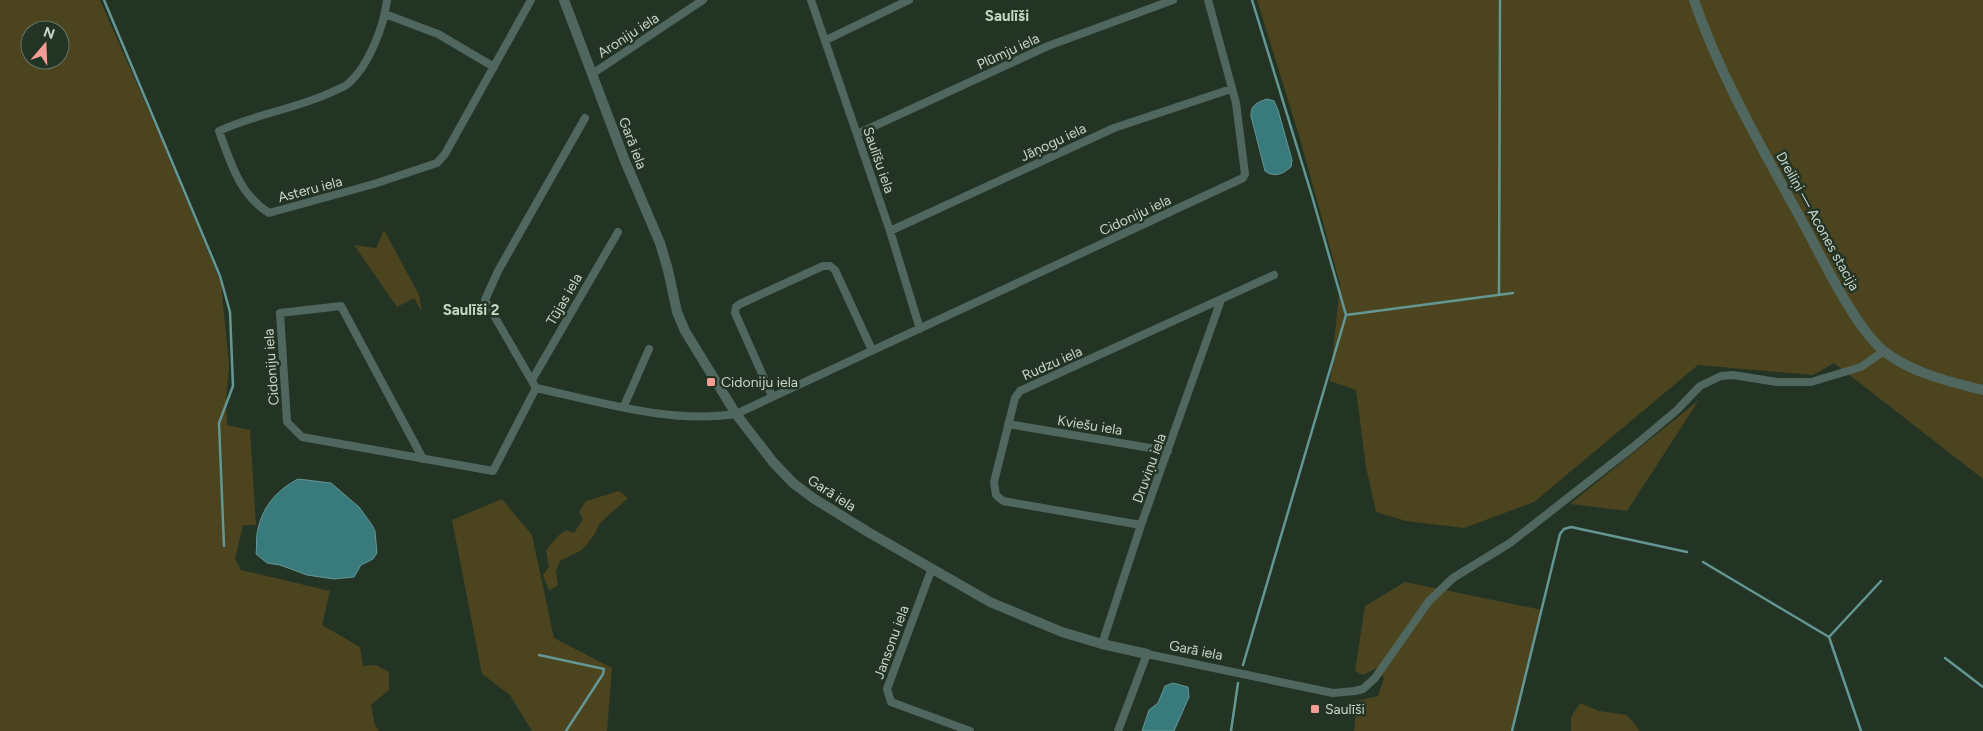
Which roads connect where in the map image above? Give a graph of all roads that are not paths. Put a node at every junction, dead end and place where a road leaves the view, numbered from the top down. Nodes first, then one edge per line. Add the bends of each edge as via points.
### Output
1 (387, 0) edge
2 (531, 0) edge
3 (564, 0) edge
4 (703, 0) edge
5 (811, 0) edge
6 (909, 0) edge
7 (1173, 0) edge
8 (1208, 0) edge
9 (1694, 0) edge
10 (385, 14) junction
11 (826, 40) junction
12 (494, 67) junction
13 (592, 74) junction
14 (1231, 89) junction
15 (585, 118) dead end
16 (857, 134) junction
17 (890, 231) junction
18 (618, 232) dead end
19 (1274, 275) dead end
20 (1221, 300) junction
21 (920, 329) junction
22 (650, 349) dead end
23 (872, 350) junction
24 (1884, 351) junction
25 (532, 380) junction
26 (536, 388) junction
27 (1983, 390) edge
28 (772, 396) junction
29 (624, 406) junction
30 (736, 414) junction
31 (1008, 424) junction
32 (1168, 451) junction
33 (423, 459) junction
34 (1141, 525) junction
35 (932, 568) junction
36 (1102, 644) junction
37 (1147, 654) junction
38 (970, 731) edge
39 (1118, 731) edge

1 - 10 street, Asteru iela
2 - 12 street, Asteru iela
3 - 13 street, Garā iela
4 - 13 street, Aroniju iela
5 - 11 street, Saulīšu iela
6 - 11 street
7 - 16 street, Plūmju iela via 1048,46
8 - 14 street, Cidoniju iela
9 - 24 street, Dreiliņi — Acones stacija via 1742,110 1832,277 1860,324
10 - 12 street via 438,34
10 - 12 street, Asteru iela via 369,57 349,84 316,99 219,131 234,172 254,204 269,213 436,163 445,154
11 - 16 street, Saulīšu iela
13 - 30 street, Garā iela via 660,243 677,312 685,331
14 - 17 street, Jāņogu iela via 1114,128
14 - 21 street, Cidoniju iela via 1236,103 1243,178
15 - 25 street via 498,271 485,300
16 - 17 street, Saulīšu iela
17 - 21 street, Saulīšu iela
18 - 25 street, Tūjas iela
19 - 20 street, Rudzu iela
20 - 31 street, Rudzu iela via 1020,391
20 - 32 street, Druviņu iela
21 - 23 street, Cidoniju iela
22 - 29 street
23 - 28 street, Cidoniju iela
23 - 28 street via 835,270 830,266 823,266 740,304 735,313
24 - 27 street, Dreiliņi — Acones stacija via 1916,369
24 - 37 street, Garā iela via 1861,367 1811,382 1777,382 1733,375 1721,376 1700,386 1633,447 1510,543 1452,578 1429,601 1375,678 1363,688 1333,693
25 - 26 street
26 - 29 street, Cidoniju iela
26 - 33 street, Cidoniju iela via 493,471
28 - 30 street, Cidoniju iela
29 - 30 street, Cidoniju iela via 669,416
30 - 35 street, Garā iela via 793,483 868,532
31 - 32 street, Kviešu iela
31 - 34 street, Rudzu iela via 994,482 996,495 1003,501
32 - 34 street, Druviņu iela
33 - 33 street, Cidoniju iela via 341,306 280,313 287,422 302,437
34 - 36 street, Druviņu iela
35 - 36 street, Garā iela via 990,602 1027,619
35 - 38 street, Jansonu iela via 887,689 891,702
36 - 37 street, Garā iela
37 - 39 street

